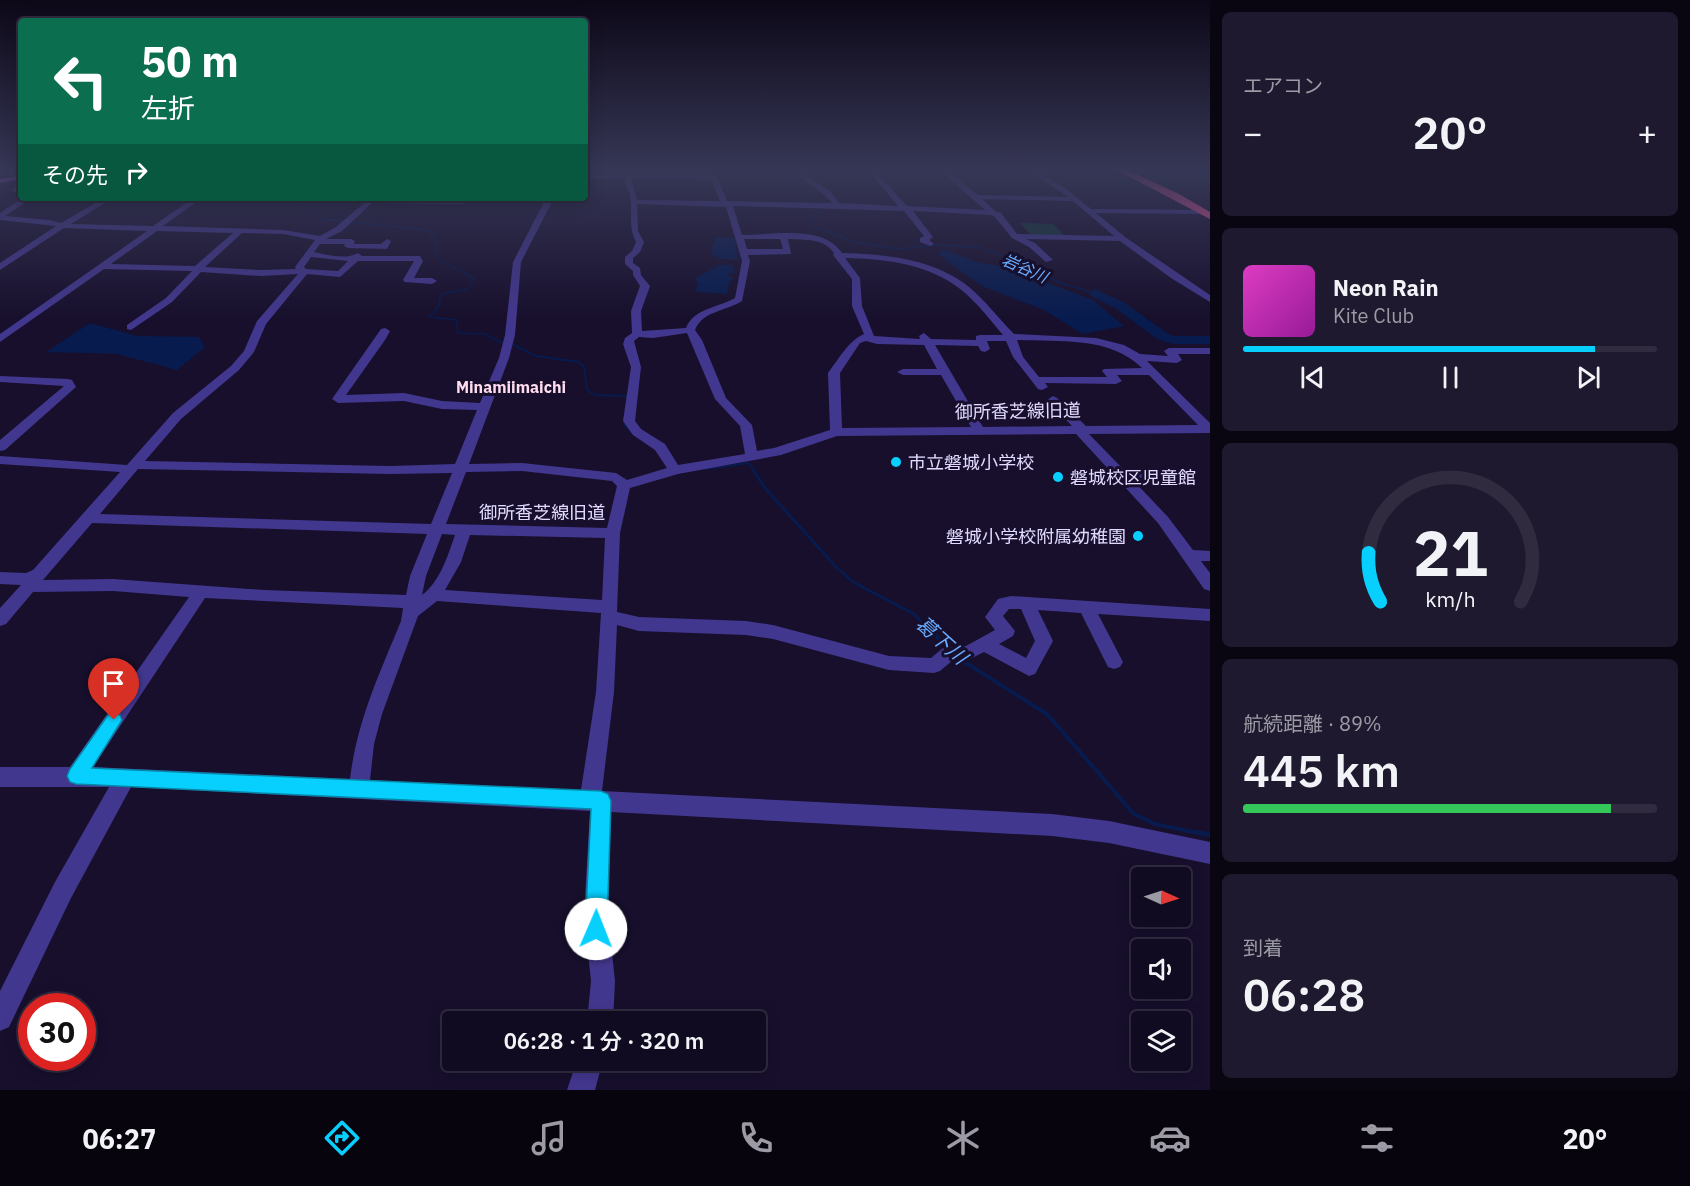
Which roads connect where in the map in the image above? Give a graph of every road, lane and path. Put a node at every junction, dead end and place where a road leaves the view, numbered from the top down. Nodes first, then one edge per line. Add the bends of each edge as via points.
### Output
1 (19, 219) edge
2 (75, 219) edge
3 (168, 219) edge
4 (350, 219) edge
5 (539, 219) edge
6 (634, 219) edge
7 (732, 219) edge
8 (914, 219) edge
9 (1001, 219) edge
10 (1097, 219) edge
11 (63, 226) junction
12 (155, 228) junction
13 (240, 231) junction
14 (1015, 236) junction
15 (1122, 239) junction
16 (319, 241) junction
17 (387, 241) dead end
18 (785, 241) junction
19 (930, 244) dead end
20 (742, 245) junction
21 (365, 247) junction
22 (309, 254) junction
23 (837, 255) junction
24 (355, 258) junction
25 (1049, 260) dead end
26 (100, 266) junction
27 (0, 267) edge
28 (199, 269) junction
29 (302, 271) junction
30 (432, 281) dead end
31 (1191, 288) junction
32 (1210, 288) edge
33 (1210, 299) edge
34 (130, 327) dead end
35 (690, 330) junction
36 (385, 331) dead end
37 (637, 334) junction
38 (866, 337) junction
39 (1011, 337) junction
40 (0, 339) edge
41 (926, 339) junction
42 (1210, 351) edge
43 (1137, 357) junction
44 (903, 372) dead end
45 (945, 372) junction
46 (1152, 372) junction
47 (0, 379) edge
48 (1053, 400) dead end
49 (485, 407) junction
50 (1210, 429) edge
51 (1081, 430) junction
52 (979, 431) junction
53 (836, 432) junction
54 (0, 447) edge
55 (752, 457) junction
56 (0, 460) edge
57 (132, 467) junction
58 (461, 469) junction
59 (675, 470) junction
60 (1119, 473) junction
61 (1162, 474) dead end
62 (624, 485) junction
63 (88, 518) junction
64 (435, 530) junction
65 (464, 531) junction
66 (613, 533) junction
67 (1189, 555) junction
68 (1210, 556) edge
69 (0, 578) edge
70 (35, 580) junction
71 (1210, 585) edge
72 (201, 591) junction
73 (434, 595) junction
74 (1027, 603) junction
75 (412, 607) junction
76 (1086, 607) junction
77 (610, 611) junction
78 (1210, 615) edge
79 (0, 619) edge
80 (985, 644) junction
81 (1114, 662) dead end
82 (76, 776) junction
83 (0, 777) edge
84 (126, 777) junction
85 (359, 789) junction
86 (595, 800) junction
87 (1210, 853) edge
88 (601, 1011) edge
89 (0, 1018) edge
90 (587, 1071) edge
91 (581, 1090) edge

1 - 11 street
2 - 11 street
3 - 12 street
4 - 16 street
5 - 49 street via 517,262 510,335
6 - 37 street via 639,242 629,260 645,286 636,311
7 - 20 street
8 - 19 street via 929,237 923,240
9 - 14 street
10 - 15 street
11 - 12 street
11 - 27 street
12 - 13 street
12 - 26 street
13 - 16 street via 307,234
13 - 28 street
14 - 15 street
14 - 25 street
15 - 31 street
16 - 21 street via 351,241 348,246
16 - 22 street
17 - 21 street via 384,247
18 - 20 street
18 - 20 street via 788,252
18 - 23 street via 827,241
20 - 35 street via 746,269 739,299 698,318
21 - 24 street
22 - 24 street
22 - 29 street via 299,267
23 - 38 street via 856,278 857,306 870,335
23 - 39 street via 894,258 940,271 964,287
24 - 29 street via 340,274
24 - 30 street via 417,258 408,280
26 - 28 street
26 - 40 street
28 - 29 street
28 - 34 street via 169,300
29 - 57 street via 302,277 261,323 249,352 177,416
31 - 32 street
31 - 33 street
35 - 37 street
35 - 55 street via 721,399 746,425
36 - 49 street via 338,399 404,397 442,405
37 - 59 street via 628,345 636,367 629,422 660,447
38 - 41 street via 877,341
38 - 53 street via 856,341 834,373
39 - 41 street via 980,338 983,347
39 - 43 street via 1096,341 1120,347
39 - 46 street via 1020,358 1040,385 1116,381 1108,371
41 - 45 street
42 - 43 street via 1169,351 1177,360
43 - 46 street
44 - 45 street
45 - 52 street
46 - 50 street
47 - 54 street via 68,382 70,387
48 - 51 street
49 - 58 street
50 - 51 street, 御所香芝線旧道
51 - 52 street, 御所香芝線旧道
51 - 60 street
52 - 53 street, 御所香芝線旧道
53 - 55 street, 御所香芝線旧道
55 - 59 street, 御所香芝線旧道
56 - 57 street
57 - 58 street
57 - 63 street
58 - 62 street via 490,466 562,470 616,477
58 - 64 street
59 - 62 street, 御所香芝線旧道
60 - 61 street
60 - 67 street
62 - 66 street, 御所香芝線旧道
63 - 64 street, 御所香芝線旧道
63 - 70 street
64 - 65 street, 御所香芝線旧道
64 - 75 street via 418,576
65 - 66 street, 御所香芝線旧道
65 - 73 street via 453,562
66 - 77 street
67 - 68 street
67 - 71 street
69 - 70 street
70 - 72 street
70 - 79 street
72 - 75 street
72 - 82 street
73 - 75 street
73 - 77 street
74 - 76 street
74 - 80 street via 1004,603 993,616 1007,631
74 - 80 street via 1044,641 1029,669
75 - 85 street via 364,744
76 - 78 street
76 - 81 street
77 - 80 street via 639,624 773,632 889,663 934,666 949,653 968,653
77 - 86 street
82 - 83 street
82 - 84 street
84 - 85 street
84 - 89 street via 63,890
85 - 86 street
86 - 87 street via 1052,825 1109,832
86 - 88 street via 596,915 603,981
90 - 91 street

